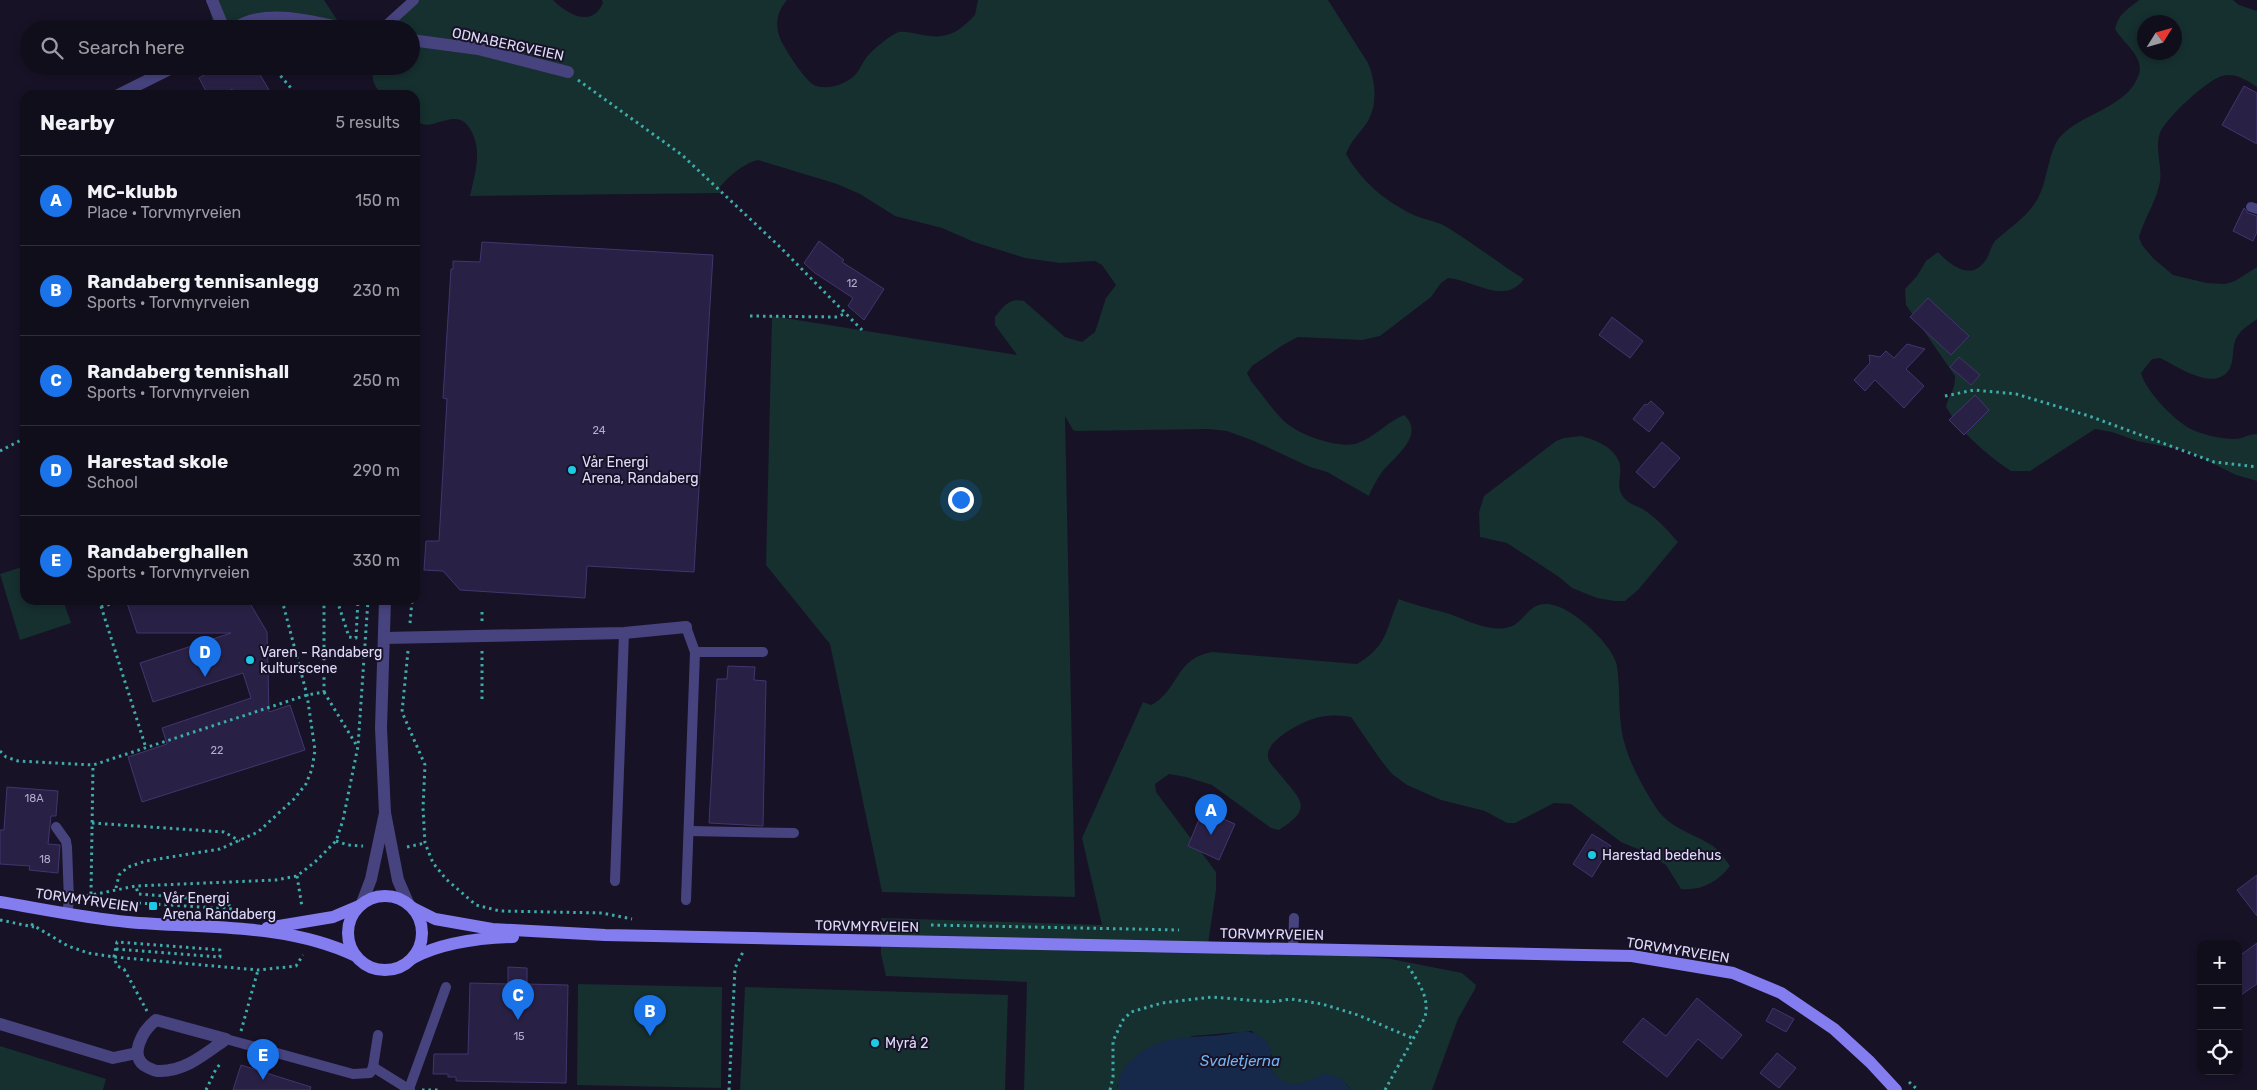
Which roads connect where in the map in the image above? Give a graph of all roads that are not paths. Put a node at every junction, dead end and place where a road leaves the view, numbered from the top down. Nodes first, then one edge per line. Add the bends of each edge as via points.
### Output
1 (212, 0) edge
2 (414, 0) edge
3 (220, 20) edge
4 (258, 20) edge
5 (302, 20) edge
6 (392, 20) edge
7 (420, 41) edge
8 (568, 72) road end
9 (158, 75) edge
10 (128, 90) edge
11 (385, 605) edge
12 (686, 627) joint
13 (624, 633) junction
14 (384, 638) junction
15 (695, 652) junction
16 (763, 652) dead end
17 (385, 812) junction
18 (56, 827) dead end
19 (689, 831) junction
20 (794, 833) dead end
21 (615, 881) dead end
22 (686, 900) dead end
23 (0, 902) edge
24 (361, 904) junction
25 (411, 906) junction
26 (68, 907) junction
27 (1294, 918) dead end
28 (260, 930) junction
29 (605, 935) junction
30 (1293, 950) junction
31 (356, 956) junction
32 (412, 958) junction
33 (446, 987) dead end
34 (0, 1024) edge
35 (378, 1034) dead end
36 (232, 1041) junction
37 (137, 1053) junction
38 (373, 1067) junction
39 (410, 1090) edge
40 (1896, 1090) edge

1 - 3 street
2 - 6 lane
4 - 5 street
7 - 8 street, ODNABERGVEIEN via 478,49
9 - 10 street
11 - 14 street
12 - 13 street
12 - 15 lane
13 - 14 street
13 - 21 lane
14 - 17 street via 381,728
15 - 16 lane
15 - 19 lane
17 - 24 street via 370,880
17 - 25 street via 398,880
18 - 26 lane via 66,841
19 - 20 lane
19 - 22 lane
23 - 26 main road, TORVMYRVEIEN
24 - 25 main road via 385,895 397,897
24 - 28 main road, TORVMYRVEIEN via 333,917
24 - 31 main road via 353,914 348,935
25 - 29 main road, TORVMYRVEIEN via 436,919 492,928
25 - 32 main road via 420,920 423,934 420,947
26 - 28 main road, TORVMYRVEIEN via 127,922
27 - 30 lane
28 - 31 main road, TORVMYRVEIEN via 336,946
29 - 30 main road, TORVMYRVEIEN
29 - 32 main road, TORVMYRVEIEN via 489,938 432,948
30 - 40 main road, TORVMYRVEIEN via 1632,956 1733,973 1781,993 1834,1029
31 - 32 main road via 380,970 399,967
33 - 39 lane
34 - 37 street via 113,1058
35 - 38 lane
36 - 37 street via 188,1065 156,1072 142,1064
36 - 37 street via 156,1020 140,1039
36 - 38 lane via 353,1074 370,1073
38 - 39 lane

